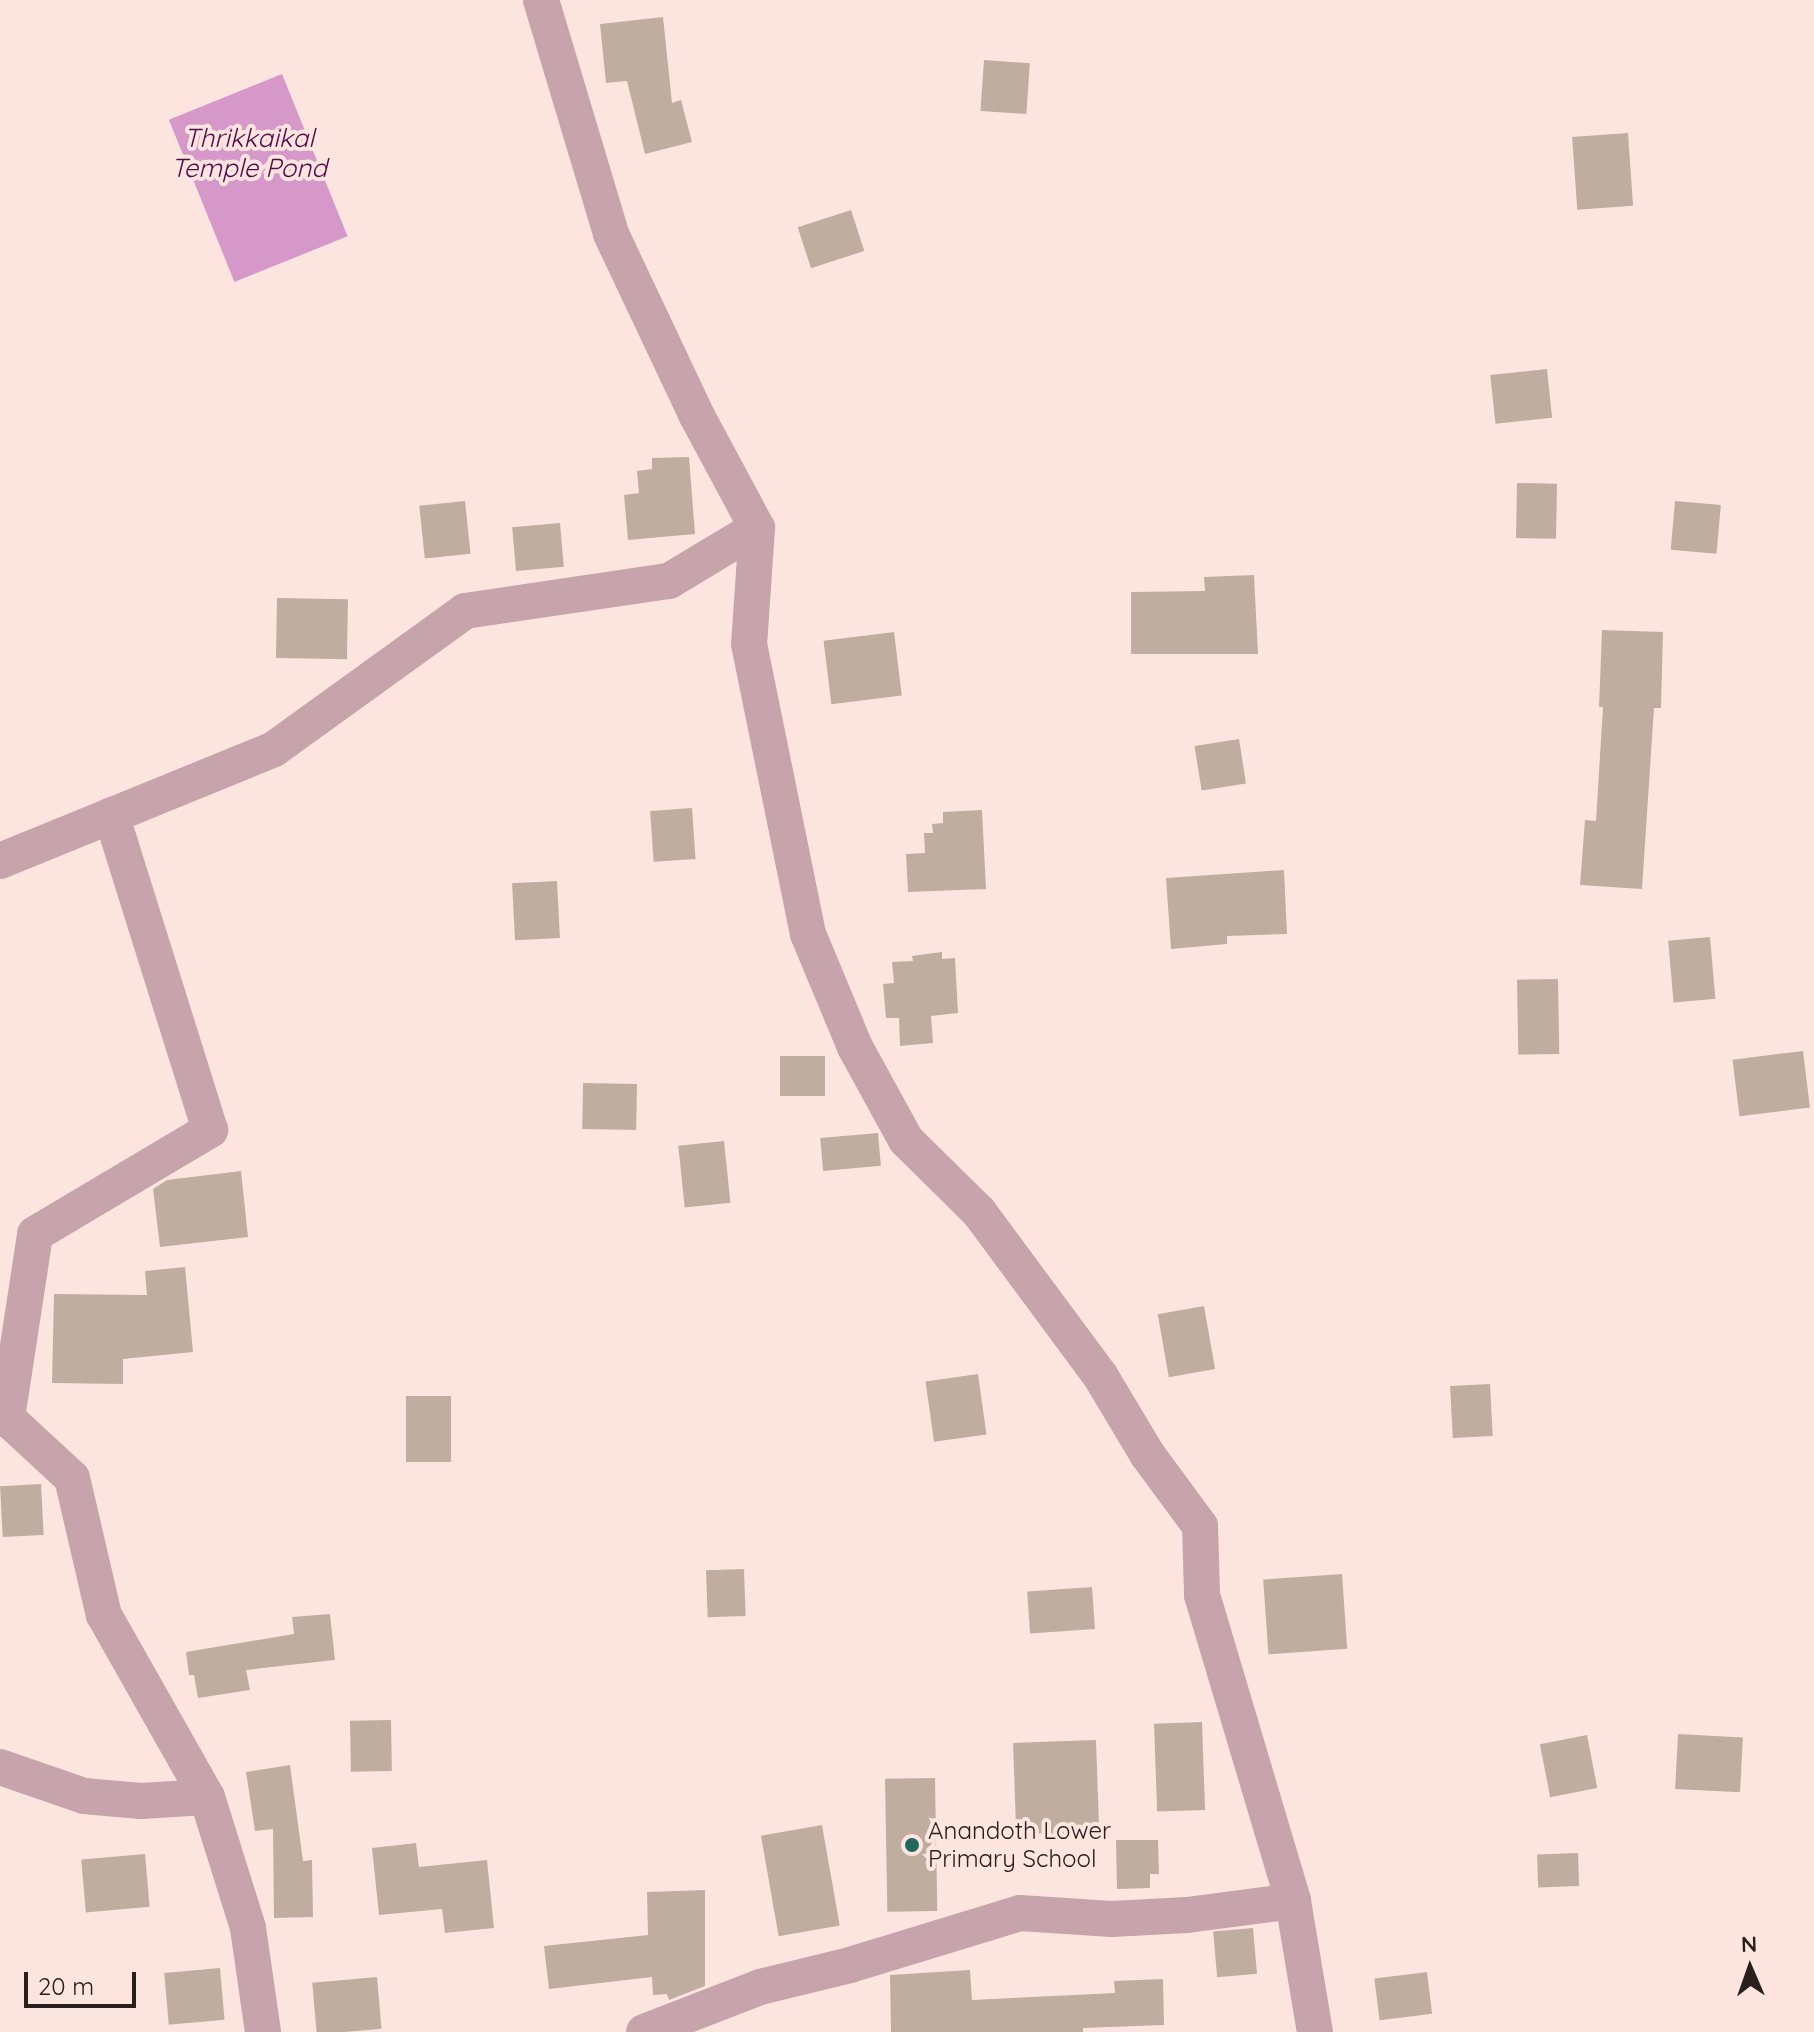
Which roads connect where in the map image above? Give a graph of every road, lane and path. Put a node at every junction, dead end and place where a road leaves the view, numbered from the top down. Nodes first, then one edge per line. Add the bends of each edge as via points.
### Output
1 (541, 0) edge
2 (757, 528) junction
3 (111, 815) junction
4 (0, 861) edge
5 (4, 1418) edge
6 (0, 1767) edge
7 (207, 1797) junction
8 (1293, 1901) junction
9 (263, 2032) edge
10 (644, 2032) edge
11 (1315, 2032) edge

1 - 2 street via 611,234
2 - 3 street via 669,581 465,611 274,749
2 - 8 street via 749,644 808,934 855,1047 906,1140 979,1212 1101,1377 1147,1454 1200,1526 1202,1595
3 - 4 street
3 - 5 street via 210,1130 35,1234
5 - 7 street via 72,1478 104,1615
6 - 7 street via 84,1796 141,1801
7 - 9 street via 248,1928
8 - 10 street via 1112,1919 1020,1913 760,1987
8 - 11 street

